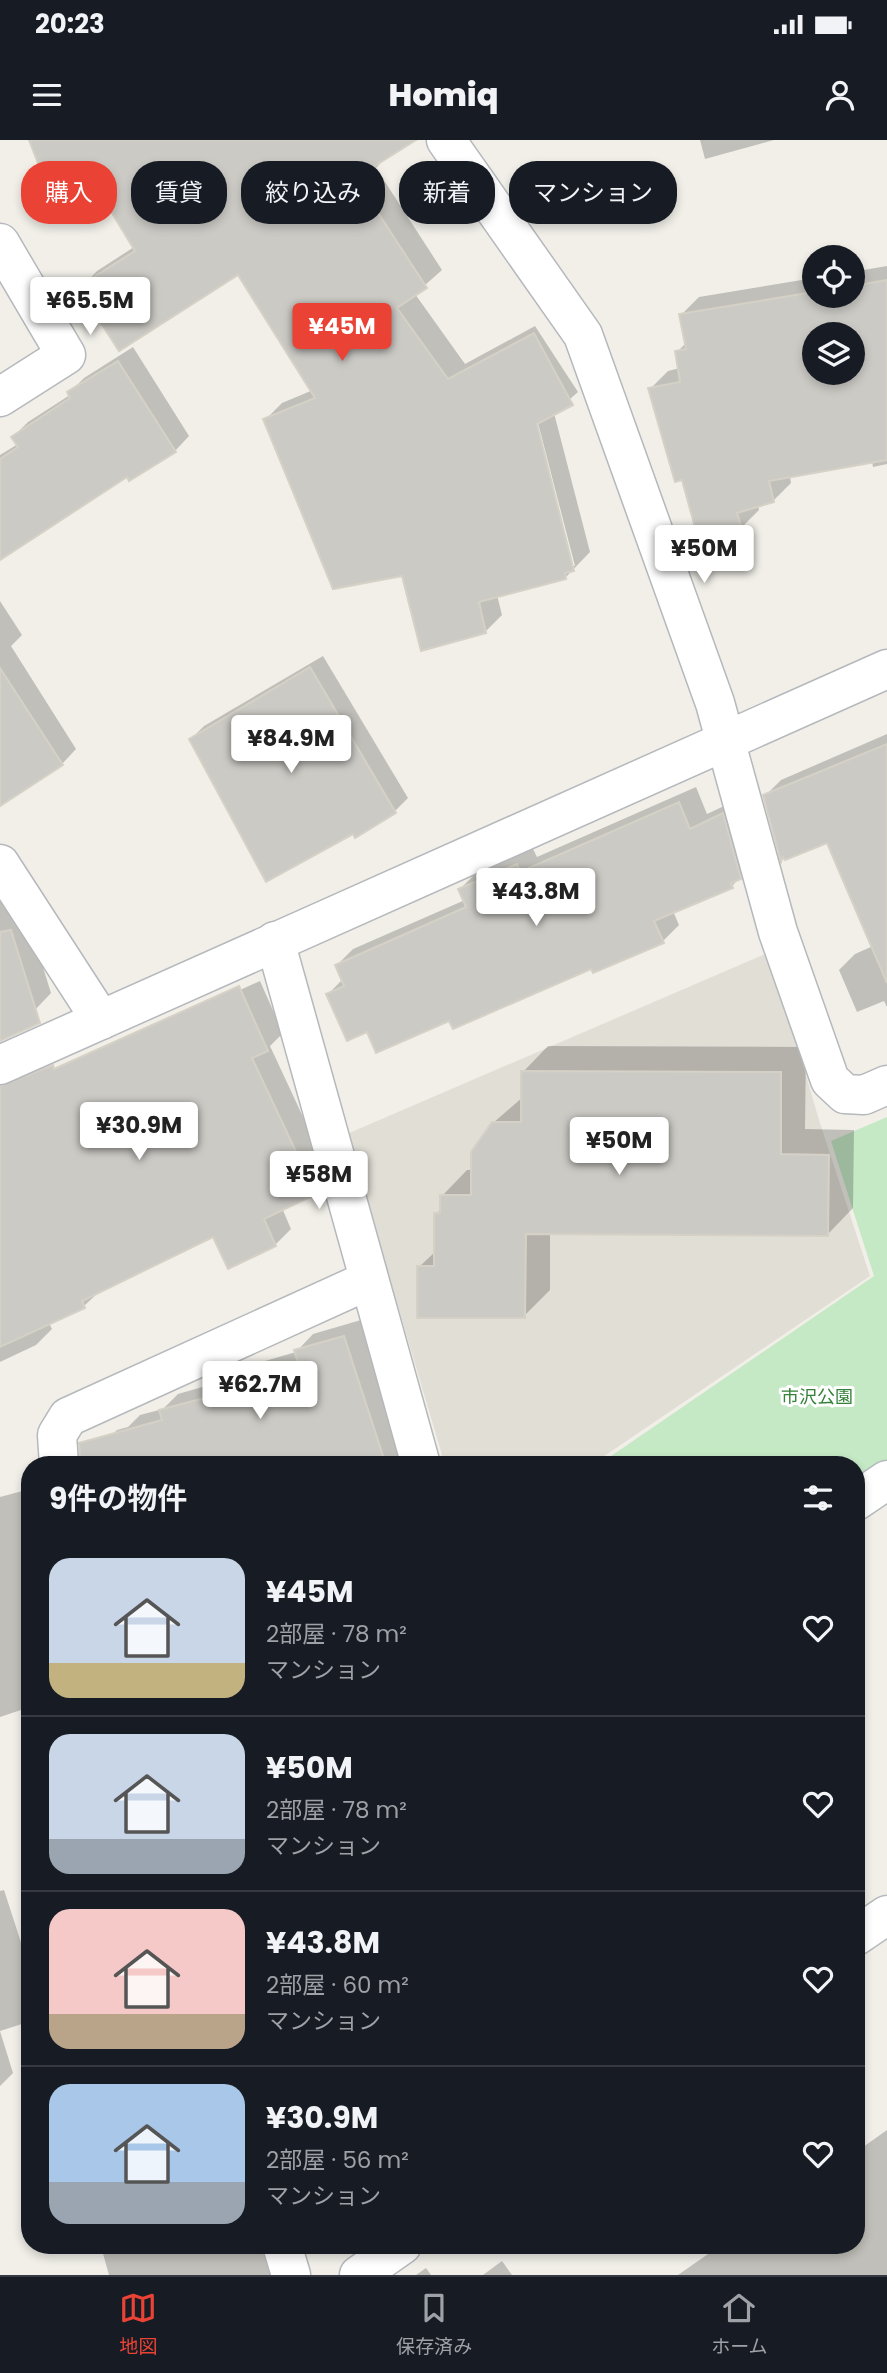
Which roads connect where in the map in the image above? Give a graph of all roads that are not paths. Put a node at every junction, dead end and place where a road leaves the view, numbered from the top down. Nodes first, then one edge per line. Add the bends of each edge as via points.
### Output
1 (446, 140) edge
2 (0, 243) edge
3 (0, 397) edge
4 (887, 669) edge
5 (725, 740) junction
6 (0, 864) edge
7 (275, 941) junction
8 (101, 1020) junction
9 (0, 1065) edge
10 (887, 1085) edge
11 (369, 1280) junction
12 (58, 1456) edge
13 (418, 1456) edge
14 (887, 1480) edge
15 (865, 1495) edge
16 (887, 1915) edge
17 (865, 1930) edge
18 (284, 2254) edge
19 (389, 2254) edge
20 (290, 2275) edge
21 (359, 2275) edge

1 - 5 street via 583,335
2 - 3 street via 66,355
4 - 5 street
5 - 7 street
5 - 10 street via 778,932 830,1080 845,1094 864,1095
6 - 8 street
7 - 8 street
7 - 11 street
8 - 9 street
11 - 12 street via 68,1417 57,1435
11 - 13 street
14 - 15 street
16 - 17 street
18 - 20 street
19 - 21 street

